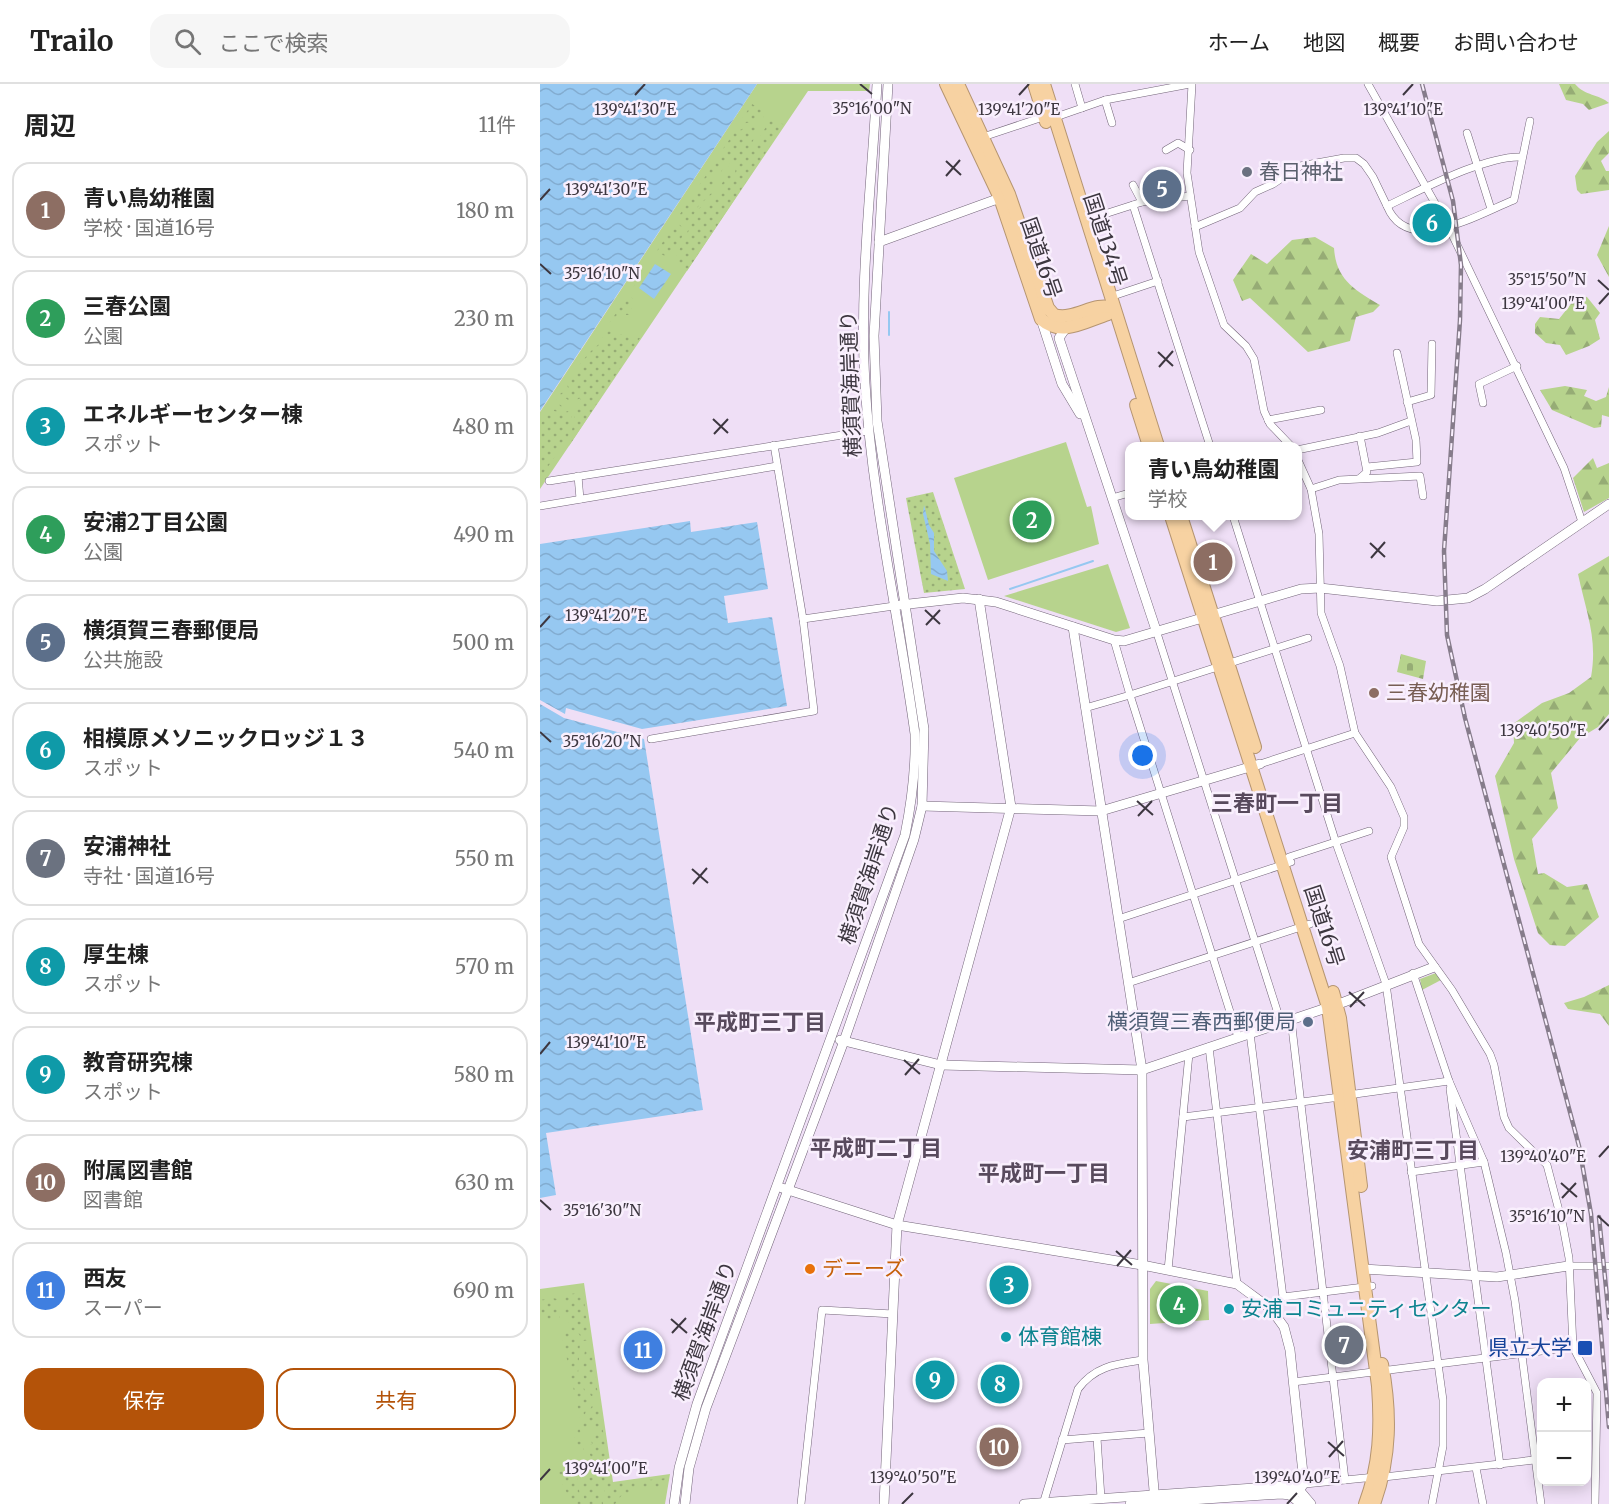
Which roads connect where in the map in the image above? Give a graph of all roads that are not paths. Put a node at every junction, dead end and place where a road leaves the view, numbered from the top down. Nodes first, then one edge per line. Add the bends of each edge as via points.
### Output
1 (877, 84) edge
2 (888, 84) edge
3 (946, 84) edge
4 (958, 84) edge
5 (1035, 84) edge
6 (1044, 84) edge
7 (1075, 84) edge
8 (1191, 84) edge
9 (1368, 84) edge
10 (1106, 100) junction
11 (1083, 108) junction
12 (1049, 118) junction
13 (1530, 121) dead end
14 (1113, 123) dead end
15 (1467, 133) dead end
16 (983, 136) junction
17 (1167, 150) dead end
18 (1190, 150) junction
19 (1522, 157) junction
20 (1477, 167) junction
21 (1133, 185) dead end
22 (1427, 187) junction
23 (1190, 196) junction
24 (1000, 198) junction
25 (1142, 202) junction
26 (1133, 206) junction
27 (1387, 206) junction
28 (1491, 208) junction
29 (1086, 220) junction
30 (1195, 227) junction
31 (1449, 228) junction
32 (879, 242) junction
33 (1158, 281) junction
34 (1109, 306) junction
35 (1041, 319) junction
36 (1066, 328) junction
37 (1432, 344) dead end
38 (1397, 353) dead end
39 (1517, 366) junction
40 (1407, 402) junction
41 (1483, 403) dead end
42 (1321, 410) dead end
43 (1268, 420) junction
44 (1411, 421) junction
45 (1089, 429) junction
46 (868, 431) junction
47 (1360, 436) junction
48 (1148, 442) edge
49 (1156, 442) edge
50 (1208, 442) edge
51 (1287, 442) edge
52 (774, 446) junction
53 (1302, 449) edge
54 (777, 466) junction
55 (1367, 467) junction
56 (1302, 469) edge
57 (578, 476) junction
58 (1359, 478) junction
59 (549, 480) dead end
60 (1311, 489) junction
61 (1125, 494) edge
62 (1423, 496) dead end
63 (1112, 498) junction
64 (580, 499) junction
65 (1609, 504) edge
66 (540, 506) edge
67 (1172, 520) edge
68 (1182, 520) edge
69 (1234, 520) edge
70 (1582, 522) junction
71 (1320, 588) junction
72 (979, 599) junction
73 (1260, 600) junction
74 (906, 604) junction
75 (894, 606) junction
76 (1208, 616) junction
77 (804, 620) junction
78 (1073, 627) junction
79 (1156, 630) junction
80 (1308, 638) dead end
81 (1114, 640) junction
82 (1276, 649) junction
83 (1224, 665) junction
84 (1171, 682) junction
85 (1130, 695) junction
86 (1085, 708) junction
87 (1355, 733) junction
88 (651, 739) dead end
89 (1307, 749) junction
90 (1256, 765) junction
91 (1202, 781) junction
92 (1160, 793) junction
93 (922, 806) junction
94 (1011, 807) junction
95 (1101, 811) junction
96 (1370, 831) dead end
97 (1336, 843) junction
98 (1288, 862) junction
99 (1235, 881) junction
100 (1193, 894) junction
101 (1118, 919) junction
102 (1307, 925) junction
103 (1255, 942) junction
104 (1213, 956) junction
105 (1434, 966) junction
106 (1413, 973) junction
107 (1128, 983) junction
108 (1386, 984) junction
109 (1332, 1006) junction
110 (1292, 1019) junction
111 (1281, 1023) junction
112 (1250, 1034) junction
113 (1238, 1037) junction
114 (832, 1038) junction
115 (843, 1041) junction
116 (1209, 1047) junction
117 (1189, 1054) junction
118 (941, 1065) junction
119 (1142, 1070) junction
120 (1449, 1081) junction
121 (1400, 1088) junction
122 (1344, 1096) junction
123 (1302, 1102) junction
124 (1258, 1107) junction
125 (1216, 1113) junction
126 (1183, 1117) junction
127 (1484, 1162) junction
128 (1460, 1165) junction
129 (1411, 1172) junction
130 (777, 1186) junction
131 (788, 1189) junction
132 (897, 1225) junction
133 (1142, 1265) junction
134 (1568, 1266) junction
135 (1609, 1266) edge
136 (1366, 1269) junction
137 (1168, 1270) junction
138 (1425, 1272) junction
139 (1475, 1276) junction
140 (1511, 1276) junction
141 (1237, 1284) junction
142 (1368, 1286) junction
143 (1323, 1292) junction
144 (1283, 1297) junction
145 (1271, 1309) junction
146 (893, 1314) junction
147 (1573, 1347) junction
148 (1520, 1352) junction
149 (1485, 1357) junction
150 (1143, 1360) junction
151 (1437, 1363) junction
152 (1379, 1371) junction
153 (1334, 1377) junction
154 (1293, 1382) junction
155 (1149, 1433) junction
156 (1097, 1437) junction
157 (1062, 1440) junction
158 (1534, 1460) junction
159 (1500, 1465) junction
160 (1476, 1468) junction
161 (1438, 1472) junction
162 (1379, 1477) junction
163 (1345, 1480) junction
164 (1302, 1487) junction
165 (1290, 1495) junction
166 (1101, 1498) junction
167 (1155, 1499) junction
168 (1084, 1502) edge
169 (1186, 1502) edge
170 (1043, 1503) edge
171 (674, 1504) edge
172 (685, 1504) edge
173 (801, 1504) edge
174 (884, 1504) edge
175 (1024, 1504) edge
176 (1130, 1504) edge
177 (1303, 1504) edge
178 (1311, 1504) edge
179 (1365, 1504) edge
180 (1374, 1504) edge
181 (1432, 1504) edge
182 (1483, 1504) edge
183 (1541, 1504) edge
184 (1595, 1504) edge

1 - 46 street, 横須賀海岸通り via 866,281
2 - 32 street
3 - 24 highway, 国道16号
4 - 16 highway, 国道16号
5 - 12 highway, 国道134号
6 - 12 highway, 国道134号
7 - 11 street
8 - 10 street
8 - 18 street
9 - 22 street
10 - 11 street
10 - 14 street
11 - 12 street
12 - 16 street
12 - 29 highway, 国道134号
12 - 34 highway, 国道134号
13 - 19 street
15 - 20 street
16 - 34 highway, 国道16号 via 1009,194 1048,308 1054,315 1064,317
17 - 18 street via 1178,143
18 - 23 street
19 - 20 street via 1509,156
19 - 28 street via 1514,200
20 - 22 street
20 - 28 street
21 - 25 street
22 - 27 street
22 - 31 street
23 - 25 street
23 - 30 street
24 - 32 street
24 - 35 highway, 国道16号
25 - 26 street
26 - 29 street
26 - 33 street
27 - 30 street via 1364,164 1356,158 1344,158 1300,166 1255,192 1240,208
27 - 31 street via 1391,216 1412,229
28 - 31 street
29 - 34 highway, 国道134号
30 - 43 street via 1199,252 1224,325 1246,346 1254,360
31 - 39 street
32 - 74 street via 874,336 877,421
33 - 34 street
33 - 50 street
34 - 36 highway
34 - 48 highway
34 - 49 highway
35 - 36 highway, 国道16号 via 1054,328
35 - 45 street via 1062,384
36 - 45 street via 1059,338
37 - 40 street via 1431,395
38 - 40 street
39 - 41 street via 1479,384
39 - 70 street via 1570,482
40 - 44 street
42 - 43 street
43 - 51 street
44 - 47 street
44 - 55 street via 1417,462
45 - 63 street
46 - 52 street
46 - 75 street, 横須賀海岸通り
47 - 53 street
47 - 55 street
52 - 54 street
52 - 57 street
54 - 64 street
54 - 77 street
55 - 58 street
56 - 60 street
57 - 59 street
57 - 64 street
58 - 60 street
58 - 62 street via 1420,476
60 - 71 street via 1319,534
61 - 63 street
63 - 79 street
64 - 66 street
65 - 70 street
67 - 76 highway, 国道16号
68 - 76 highway, 国道16号
69 - 73 street
70 - 71 street via 1468,598 1437,601
71 - 73 street via 1282,592
71 - 87 street via 1321,613 1340,666
72 - 74 street
72 - 78 street
72 - 94 street
73 - 76 street
73 - 82 street
74 - 75 street
74 - 93 street via 924,729
75 - 77 street
75 - 114 street, 横須賀海岸通り via 915,734 911,802 905,835
76 - 79 street
76 - 83 highway, 国道16号
77 - 88 street via 814,711
78 - 81 street
78 - 86 street
79 - 81 street via 1124,641
79 - 84 street
80 - 82 street
81 - 85 street
82 - 83 street
82 - 89 street
83 - 84 street
83 - 90 highway, 国道16号
84 - 85 street
84 - 91 street
85 - 86 street
85 - 92 street
86 - 95 street
87 - 89 street
87 - 105 street via 1391,787 1404,817 1404,827 1391,857 1419,944
89 - 90 street
89 - 97 street
90 - 91 street
90 - 98 highway, 国道16号
91 - 92 street
91 - 99 street
92 - 95 street
92 - 100 street
93 - 94 street
93 - 115 street
94 - 95 street
94 - 118 street
95 - 101 street
96 - 97 street
97 - 98 street
97 - 108 street
98 - 99 street
98 - 102 highway, 国道16号
99 - 100 street
99 - 103 street
100 - 101 street
100 - 104 street
101 - 107 street
102 - 103 street
102 - 109 highway, 国道16号
103 - 104 street
103 - 111 street
104 - 107 street
104 - 113 street
105 - 106 street
105 - 134 street via 1490,1054 1509,1128 1547,1165 1566,1237
106 - 108 street
106 - 120 street
107 - 119 street
108 - 109 street
108 - 121 street
109 - 110 street
109 - 122 highway, 国道16号
110 - 111 street
110 - 123 street
111 - 112 street
112 - 113 street
112 - 124 street
113 - 116 street
114 - 115 street
114 - 130 street, 横須賀海岸通り
115 - 118 street
115 - 131 street
116 - 117 street
116 - 125 street
117 - 119 street
117 - 126 street
118 - 119 street
118 - 132 street
119 - 133 street
120 - 121 street
120 - 127 street
120 - 128 street
121 - 122 street
121 - 129 street
122 - 123 street
122 - 136 highway, 国道16号
123 - 124 street
123 - 143 street
124 - 125 street
124 - 144 street
125 - 126 street
125 - 141 street
126 - 137 street
127 - 128 street
127 - 140 street
128 - 129 street
128 - 139 street
129 - 138 street
130 - 131 street
130 - 171 street, 横須賀海岸通り via 697,1404
131 - 132 street
131 - 172 street via 706,1408 689,1468
132 - 133 street
132 - 146 street
133 - 137 street
133 - 150 street
134 - 135 street
134 - 140 street
134 - 147 street
136 - 138 street
136 - 142 highway, 国道16号
137 - 141 street
138 - 139 street
138 - 151 street
139 - 140 street
139 - 149 street
140 - 148 street
141 - 145 street
142 - 143 street
142 - 152 highway, 国道16号
143 - 144 street
143 - 153 street
144 - 145 street
145 - 154 street via 1284,1327
146 - 173 street via 822,1310
146 - 174 street
147 - 148 street
147 - 184 street via 1597,1393
148 - 149 street
148 - 158 street
149 - 151 street
149 - 159 street
150 - 155 street
150 - 157 street via 1092,1372 1078,1389
151 - 152 street
151 - 161 street via 1444,1426
152 - 153 street
152 - 162 highway, 国道16号
153 - 154 street
153 - 163 street
154 - 164 street
155 - 156 street
155 - 167 street
156 - 157 street
156 - 166 street
157 - 170 street
158 - 159 street
158 - 183 street
159 - 160 street
160 - 161 street
160 - 182 street
161 - 162 street
161 - 181 street
162 - 163 street
162 - 179 highway, 国道16号
162 - 180 highway, 国道16号
163 - 164 street
164 - 165 street
164 - 167 street
164 - 177 street
164 - 178 street
165 - 169 street
165 - 177 street
166 - 167 street
166 - 168 street
167 - 169 street
167 - 176 street
168 - 170 street
170 - 175 street

